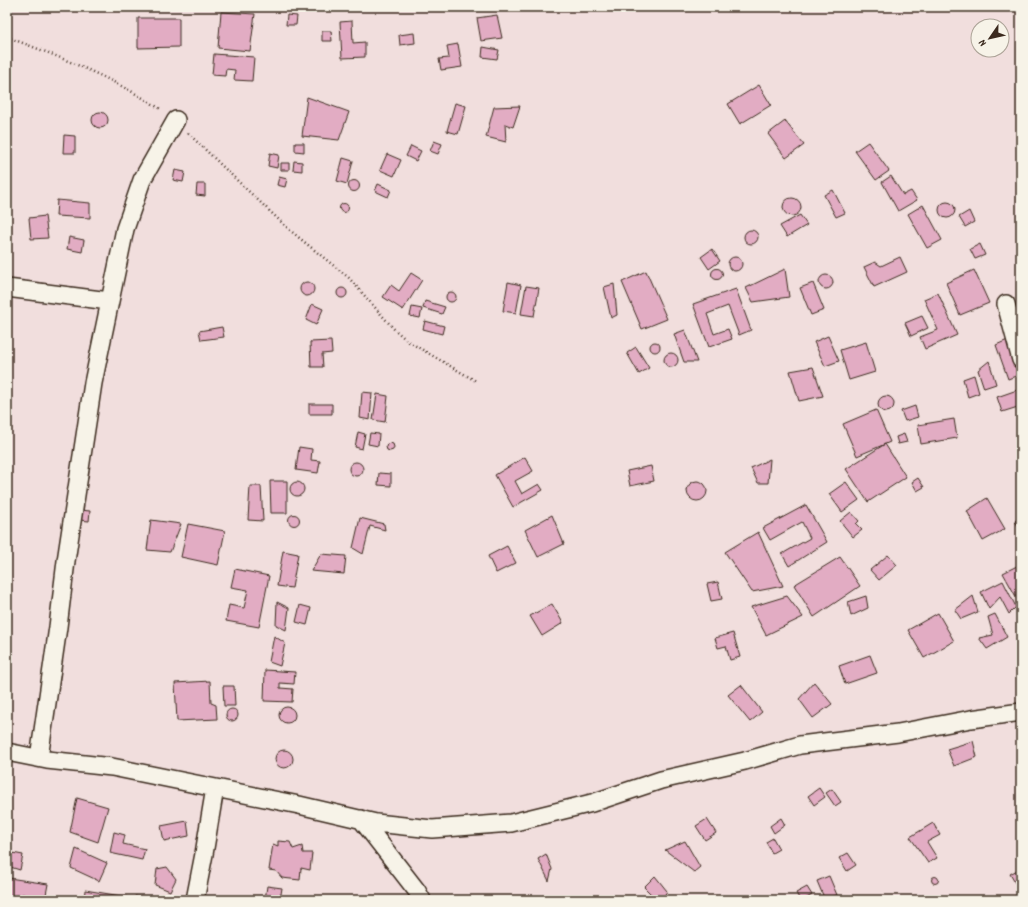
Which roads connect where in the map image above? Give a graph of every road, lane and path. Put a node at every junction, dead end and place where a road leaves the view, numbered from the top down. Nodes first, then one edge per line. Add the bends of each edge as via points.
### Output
1 (7, 37) edge
2 (176, 120) junction
3 (7, 288) edge
4 (109, 301) junction
5 (1006, 304) dead end
6 (1021, 360) edge
7 (476, 381) dead end
8 (1021, 712) edge
9 (7, 752) edge
10 (39, 758) junction
11 (215, 788) junction
12 (361, 820) junction
13 (195, 900) edge
14 (422, 900) edge

1 - 2 path via 89,69 144,98
2 - 4 street via 142,180 125,229
2 - 7 path via 292,232 349,278 394,330 409,342
3 - 4 street
4 - 10 street via 92,390
5 - 6 street
8 - 12 street via 898,733 800,744 745,761 661,780 592,803 511,823 432,830
9 - 10 street
10 - 11 street via 112,767
11 - 12 street
11 - 13 street
12 - 14 street

